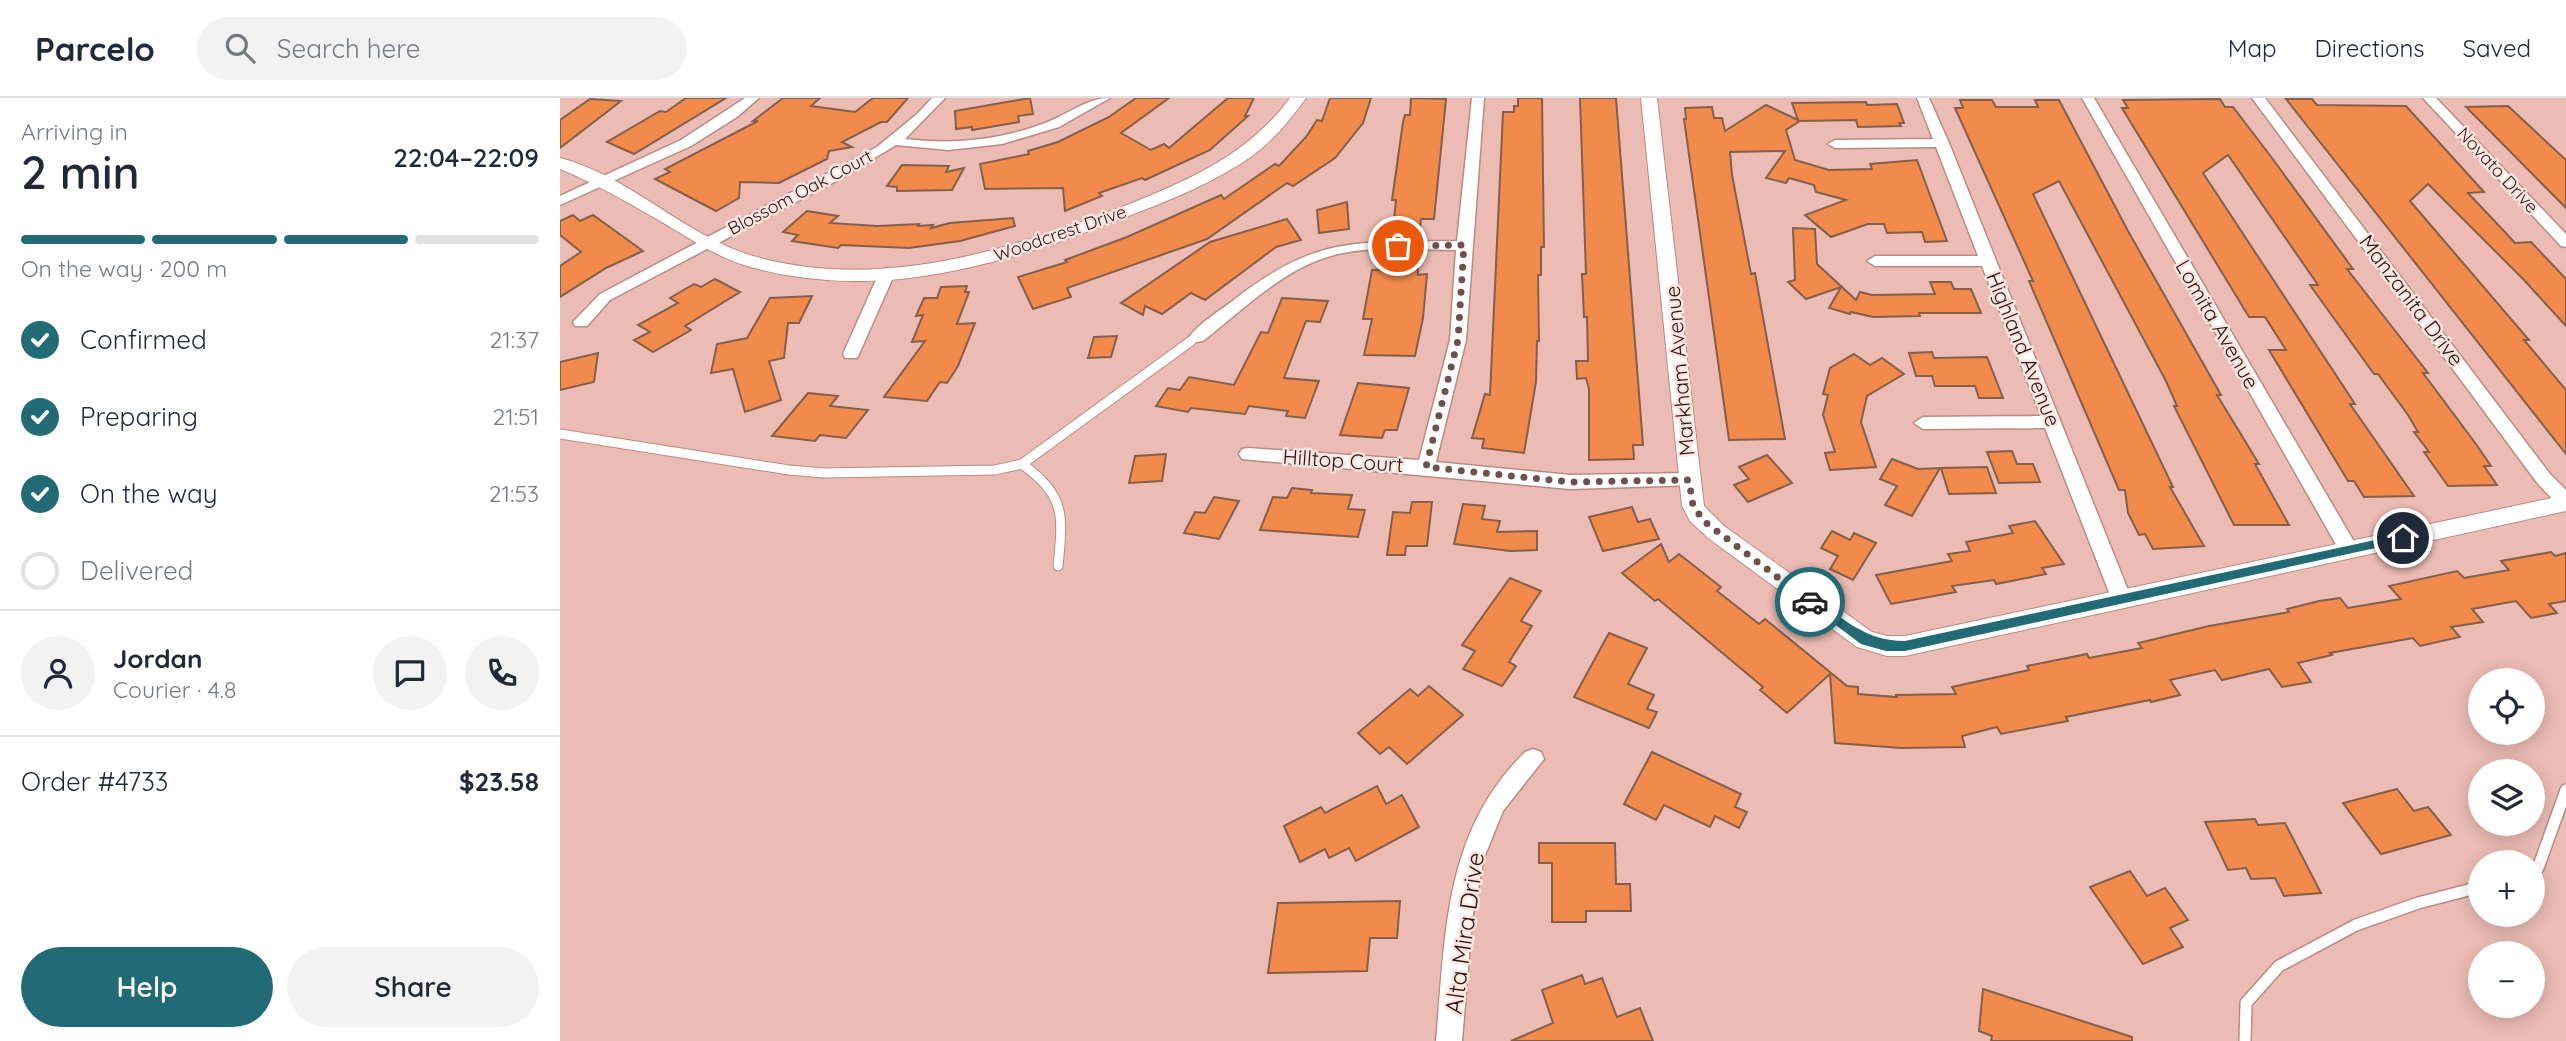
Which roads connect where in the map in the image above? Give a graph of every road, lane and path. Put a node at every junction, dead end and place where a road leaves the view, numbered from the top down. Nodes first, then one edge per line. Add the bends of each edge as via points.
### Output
1 (753, 98) edge
2 (939, 98) edge
3 (1104, 98) edge
4 (1298, 98) edge
5 (1478, 98) edge
6 (1649, 98) edge
7 (1923, 98) edge
8 (2088, 98) edge
9 (2258, 98) edge
10 (2429, 98) edge
11 (892, 141) junction
12 (1942, 143) junction
13 (1836, 144) dead end
14 (560, 163) edge
15 (602, 181) junction
16 (560, 201) edge
17 (706, 242) junction
18 (2566, 243) edge
19 (1464, 245) junction
20 (1875, 261) dead end
21 (1989, 261) junction
22 (887, 273) junction
23 (581, 322) dead end
24 (1197, 337) joint
25 (851, 354) dead end
26 (2053, 422) junction
27 (1923, 423) dead end
28 (560, 434) edge
29 (1248, 454) dead end
30 (1022, 464) junction
31 (1426, 467) junction
32 (1689, 480) junction
33 (2566, 502) edge
34 (2349, 550) junction
35 (1058, 566) dead end
36 (2122, 600) junction
37 (1533, 759) dead end
38 (2566, 790) edge
39 (2544, 850) edge
40 (2468, 890) edge
41 (1449, 1041) edge
42 (2245, 1041) edge

1 - 15 street via 682,144
2 - 11 street, Blossom Oak Court
3 - 11 street via 1058,124 988,144 936,147
4 - 22 street, Woodcrest Drive via 1256,145 1181,189 1001,256
5 - 19 street
6 - 32 street, Markham Avenue
7 - 12 street, Highland Avenue
8 - 34 street, Lomita Avenue
9 - 33 street, Manzanita Drive via 2544,479
10 - 18 street, Novato Drive
11 - 17 street, Blossom Oak Court
12 - 13 street
12 - 21 street, Highland Avenue
14 - 15 street, Woodcrest Drive
15 - 16 street
15 - 17 street, Woodcrest Drive
17 - 22 street, Woodcrest Drive via 778,268 831,274
17 - 23 street, Blossom Oak Court via 605,297
19 - 24 street via 1329,252 1290,269
19 - 31 street via 1458,340
20 - 21 street
21 - 26 street, Highland Avenue
22 - 25 street
24 - 30 lane
26 - 27 street
26 - 36 street, Highland Avenue
28 - 30 lane via 824,473 995,470
29 - 31 street, Hilltop Court
30 - 35 lane via 1054,489 1061,503
31 - 32 street, Hilltop Court via 1570,482
32 - 36 street, Markham Avenue via 1693,506 1716,533 1865,640 1905,646
33 - 34 street, Markham Avenue
34 - 36 street, Markham Avenue
37 - 41 street, Alta Mira Drive via 1511,780 1478,839 1460,929
38 - 39 lane
40 - 42 lane via 2356,925 2279,966 2246,1003

